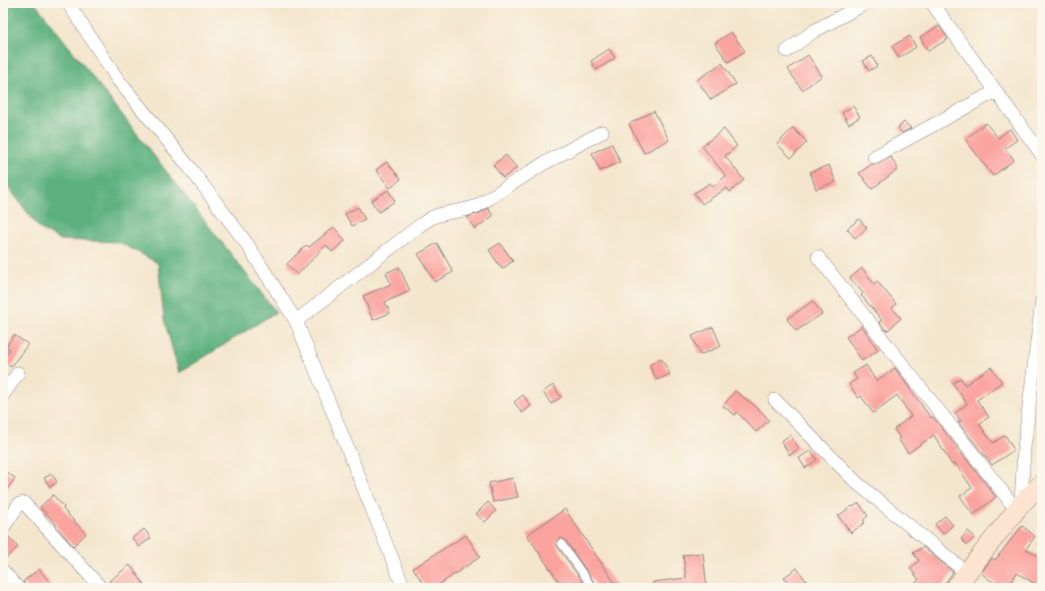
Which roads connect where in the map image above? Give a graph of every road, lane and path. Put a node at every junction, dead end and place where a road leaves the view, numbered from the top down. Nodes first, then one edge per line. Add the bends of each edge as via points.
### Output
1 (68, 3) edge
2 (866, 3) edge
3 (932, 3) edge
4 (787, 51) dead end
5 (996, 91) junction
6 (602, 132) dead end
7 (1042, 155) edge
8 (874, 157) dead end
9 (818, 257) dead end
10 (1042, 301) edge
11 (296, 321) junction
12 (18, 373) dead end
13 (3, 396) edge
14 (775, 400) dead end
15 (1042, 483) edge
16 (1019, 506) junction
17 (3, 528) edge
18 (561, 543) dead end
19 (3, 572) edge
20 (967, 573) junction
21 (18, 588) edge
22 (101, 588) edge
23 (404, 588) edge
24 (593, 588) edge
25 (955, 588) edge

1 - 11 street via 118,80 190,168 247,244
2 - 4 street via 814,31
3 - 5 street
5 - 7 street
5 - 8 street
6 - 11 street via 543,164 477,206 432,218 419,226
9 - 16 street
10 - 16 street
11 - 23 street
12 - 13 street
14 - 20 street via 857,483
15 - 16 street
16 - 20 street
17 - 22 street via 19,504 24,503
18 - 24 lane
19 - 21 street
20 - 25 street

